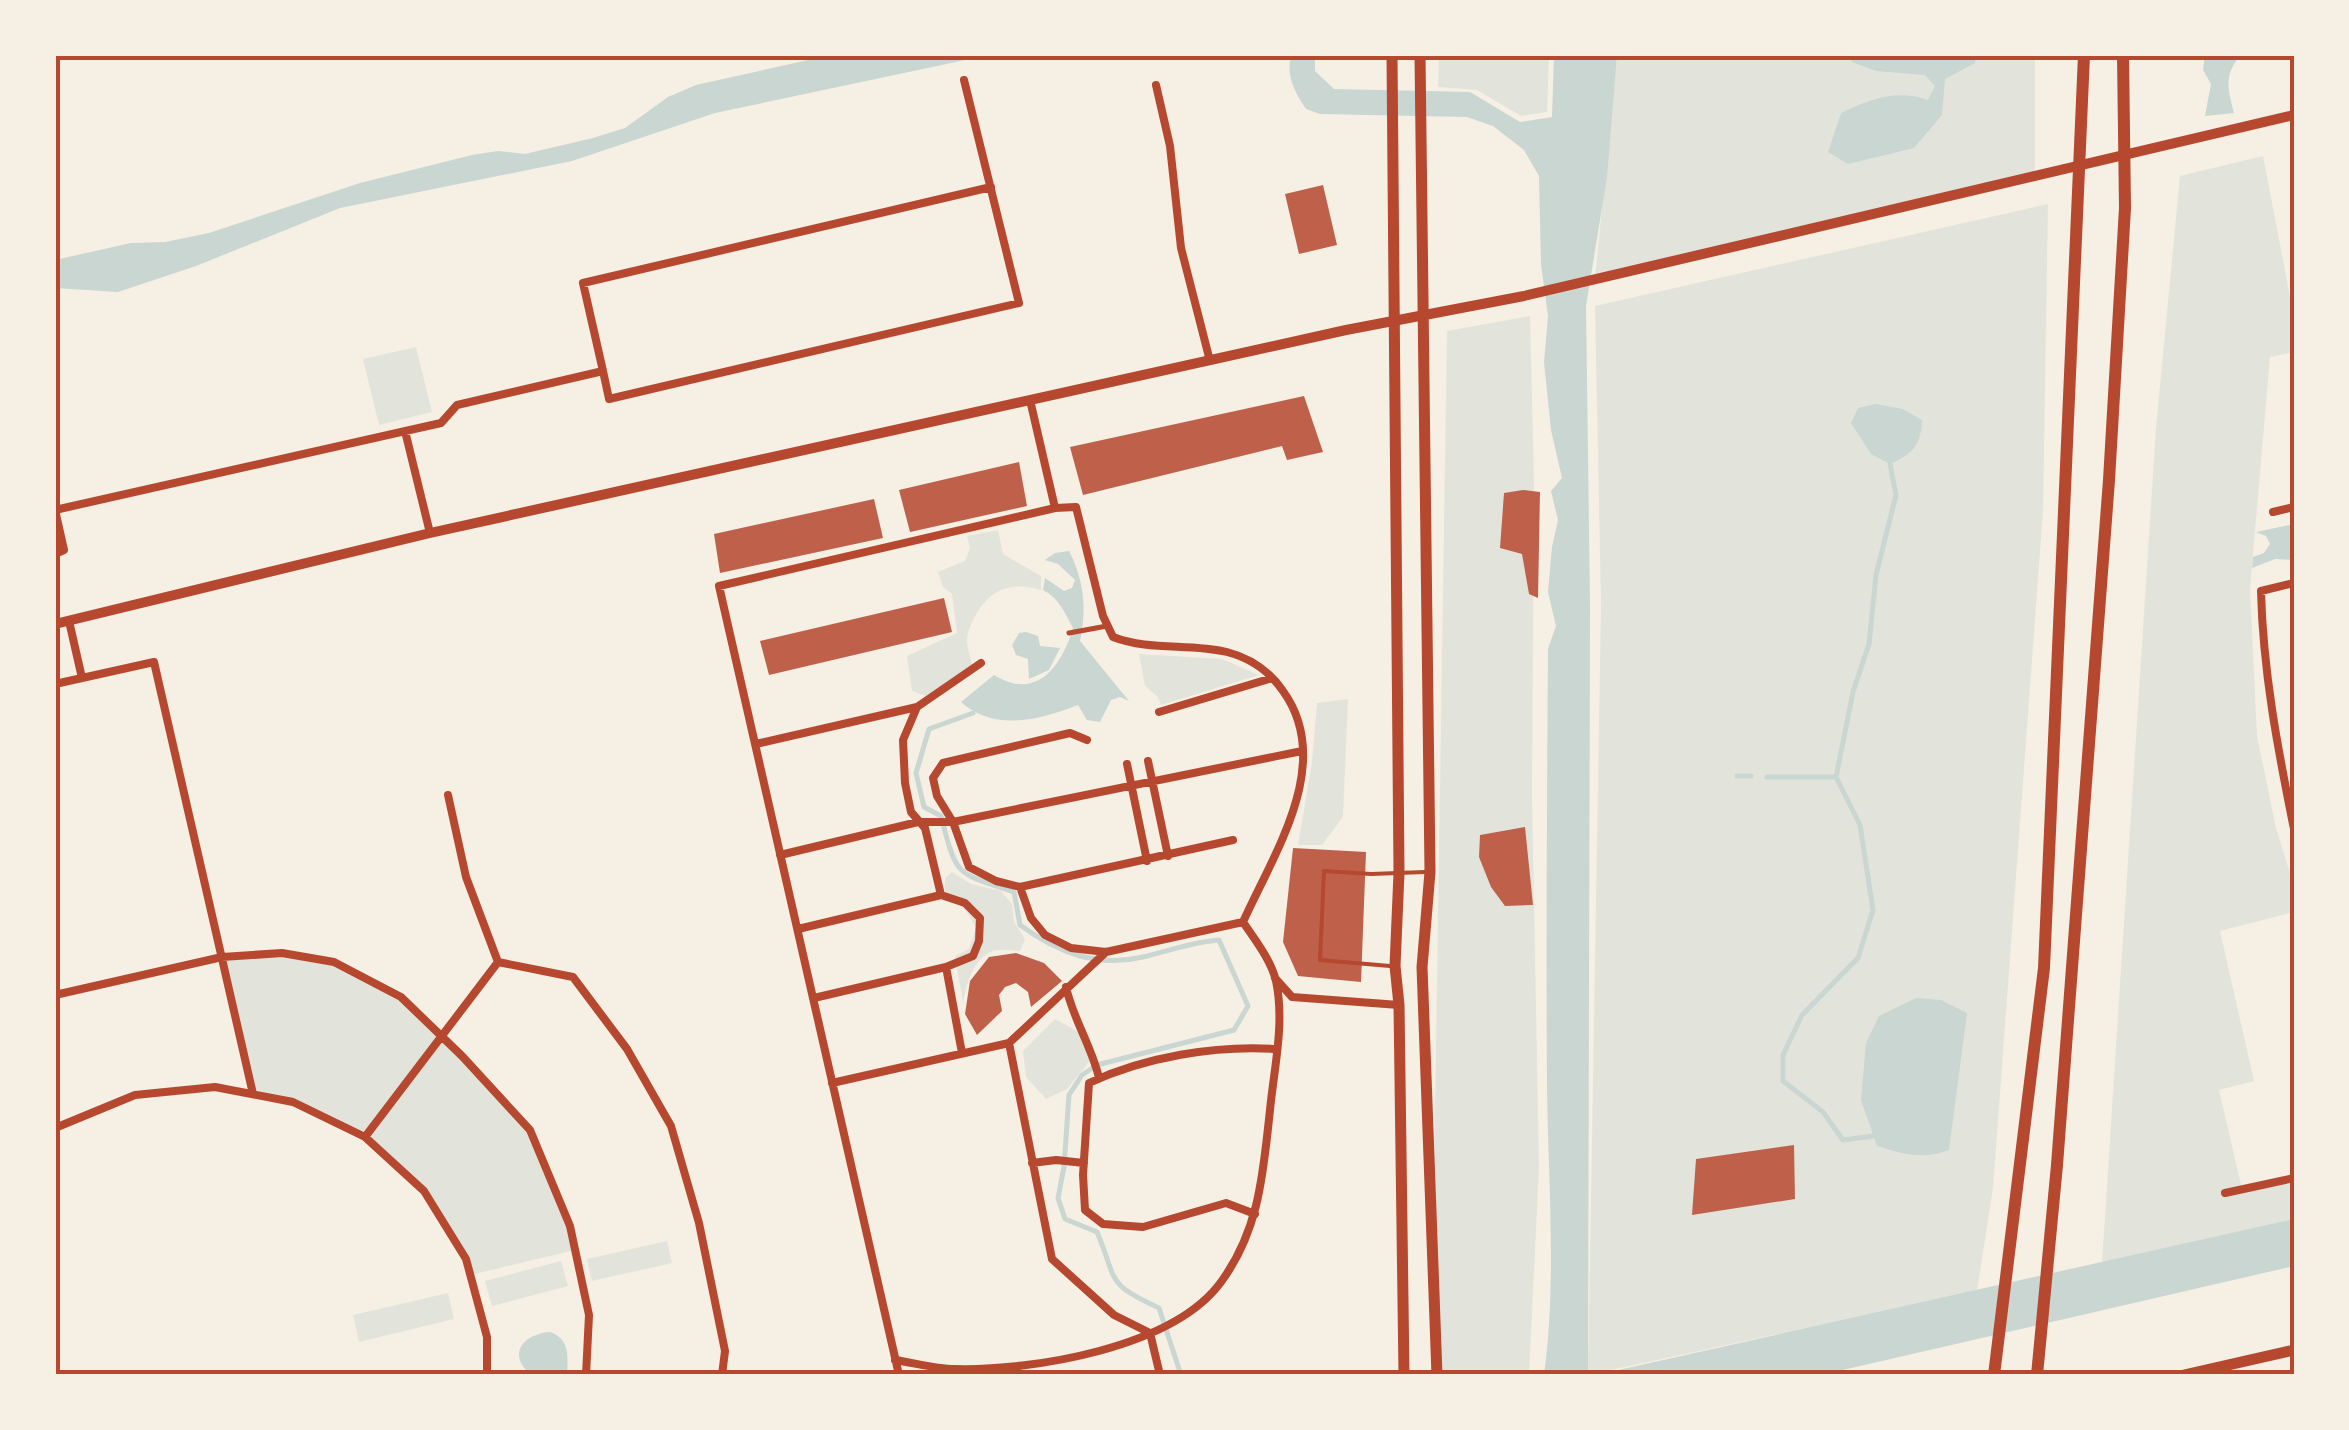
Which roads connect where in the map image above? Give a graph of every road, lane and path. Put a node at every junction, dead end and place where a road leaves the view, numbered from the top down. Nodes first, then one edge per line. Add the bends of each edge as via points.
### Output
1 (2083, 55) edge
2 (2126, 55) edge
3 (1392, 61) edge
4 (1420, 62) edge
5 (964, 80) dead end
6 (1156, 85) dead end
7 (2294, 115) edge
8 (991, 187) junction
9 (1422, 316) junction
10 (1393, 320) junction
11 (1210, 361) junction
12 (602, 371) junction
13 (1030, 400) junction
14 (405, 431) junction
15 (2294, 507) edge
16 (1055, 508) junction
17 (2273, 512) dead end
18 (430, 532) junction
19 (55, 554) edge
20 (2294, 583) edge
21 (69, 621) junction
22 (55, 624) edge
23 (1107, 626) junction
24 (1069, 633) dead end
25 (982, 663) dead end
26 (82, 678) junction
27 (1272, 678) junction
28 (55, 684) edge
29 (918, 707) junction
30 (1158, 712) dead end
31 (1087, 740) dead end
32 (756, 744) junction
33 (1302, 751) junction
34 (1148, 760) dead end
35 (1127, 764) dead end
36 (1153, 782) junction
37 (1132, 786) junction
38 (448, 795) dead end
39 (918, 822) junction
40 (953, 822) junction
41 (2294, 828) edge
42 (1233, 840) dead end
43 (780, 855) junction
44 (1168, 856) junction
45 (1147, 861) junction
46 (1398, 872) junction
47 (1430, 872) junction
48 (1020, 887) junction
49 (941, 895) junction
50 (1243, 922) junction
51 (798, 929) junction
52 (1106, 952) junction
53 (222, 957) junction
54 (498, 962) junction
55 (1395, 966) junction
56 (946, 967) junction
57 (1275, 978) junction
58 (1066, 987) junction
59 (55, 996) edge
60 (814, 998) junction
61 (1398, 1004) junction
62 (442, 1037) junction
63 (1008, 1043) junction
64 (1276, 1050) junction
65 (962, 1053) junction
66 (1099, 1077) junction
67 (832, 1082) junction
68 (253, 1094) junction
69 (55, 1128) edge
70 (365, 1138) junction
71 (1032, 1163) junction
72 (1079, 1163) junction
73 (2294, 1178) edge
74 (2225, 1193) dead end
75 (1255, 1214) junction
76 (1153, 1331) junction
77 (2294, 1350) edge
78 (895, 1360) junction
79 (486, 1375) edge
80 (586, 1375) edge
81 (722, 1375) edge
82 (899, 1375) edge
83 (1160, 1375) edge
84 (1404, 1375) edge
85 (1437, 1375) edge
86 (1994, 1375) edge
87 (2037, 1375) edge
88 (2184, 1375) edge

1 - 86 highway via 2044,968
2 - 87 highway via 2126,208 2109,480
3 - 10 main road
4 - 9 main road
5 - 8 street
6 - 11 street via 1182,248
7 - 9 main road
8 - 12 street via 583,283
8 - 12 street via 1019,302 609,398
9 - 10 main road
9 - 47 main road
10 - 11 main road
10 - 46 main road
11 - 13 main road
12 - 14 street via 457,405 441,423
13 - 16 street
13 - 18 main road
14 - 18 street
14 - 19 street via 55,510 64,550
15 - 17 street
16 - 23 street via 1076,506
16 - 32 street via 719,586
18 - 21 main road
20 - 41 street via 2262,591 2263,645
21 - 22 main road
21 - 26 street
23 - 24 street
23 - 27 street via 1112,637 1128,643 1228,652
25 - 29 street
26 - 28 street
26 - 53 street via 154,662
27 - 30 street
27 - 33 street via 1296,709
29 - 32 street
29 - 39 street via 903,740 904,784
31 - 40 street via 1070,732 943,763 932,778
32 - 43 street
33 - 36 street
33 - 50 street via 1293,812
34 - 36 street
35 - 37 street
36 - 37 street
36 - 44 street
37 - 40 street
37 - 45 street
38 - 54 street via 466,877
39 - 40 street
39 - 43 street
39 - 49 street
40 - 48 street via 969,867
42 - 44 street
43 - 51 street
44 - 45 street
45 - 48 street
46 - 47 lane
46 - 55 main road
46 - 55 lane via 1324,870 1320,960
47 - 85 main road via 1422,968
48 - 52 street via 1045,936 1071,948
49 - 51 street
49 - 56 street via 965,903 980,918 972,956
50 - 52 street
50 - 57 street
51 - 60 street
52 - 58 street
53 - 59 street
53 - 62 street via 282,954 334,962 401,997
53 - 68 street
54 - 62 street
54 - 81 street via 573,978 627,1049 671,1126 698,1223 724,1352
55 - 61 main road
56 - 60 street
56 - 65 street
57 - 61 street via 1292,997
57 - 64 street
58 - 63 street
58 - 66 street
60 - 67 street
61 - 84 main road
62 - 70 street
62 - 80 street via 530,1130 570,1226 589,1315
63 - 65 street
63 - 71 street
64 - 66 street via 1240,1046
64 - 75 street
65 - 67 street
66 - 72 street via 1088,1084
67 - 78 street
68 - 69 street via 214,1087 135,1095
68 - 70 street via 294,1102
70 - 79 street via 424,1191 466,1260 487,1336
71 - 72 street
71 - 76 street via 1052,1259 1114,1314
72 - 75 street via 1085,1210 1103,1224 1142,1227 1226,1202
73 - 74 street
75 - 76 street via 1220,1284
76 - 78 street via 1011,1368 951,1370
76 - 83 street
77 - 88 main road
78 - 82 street

